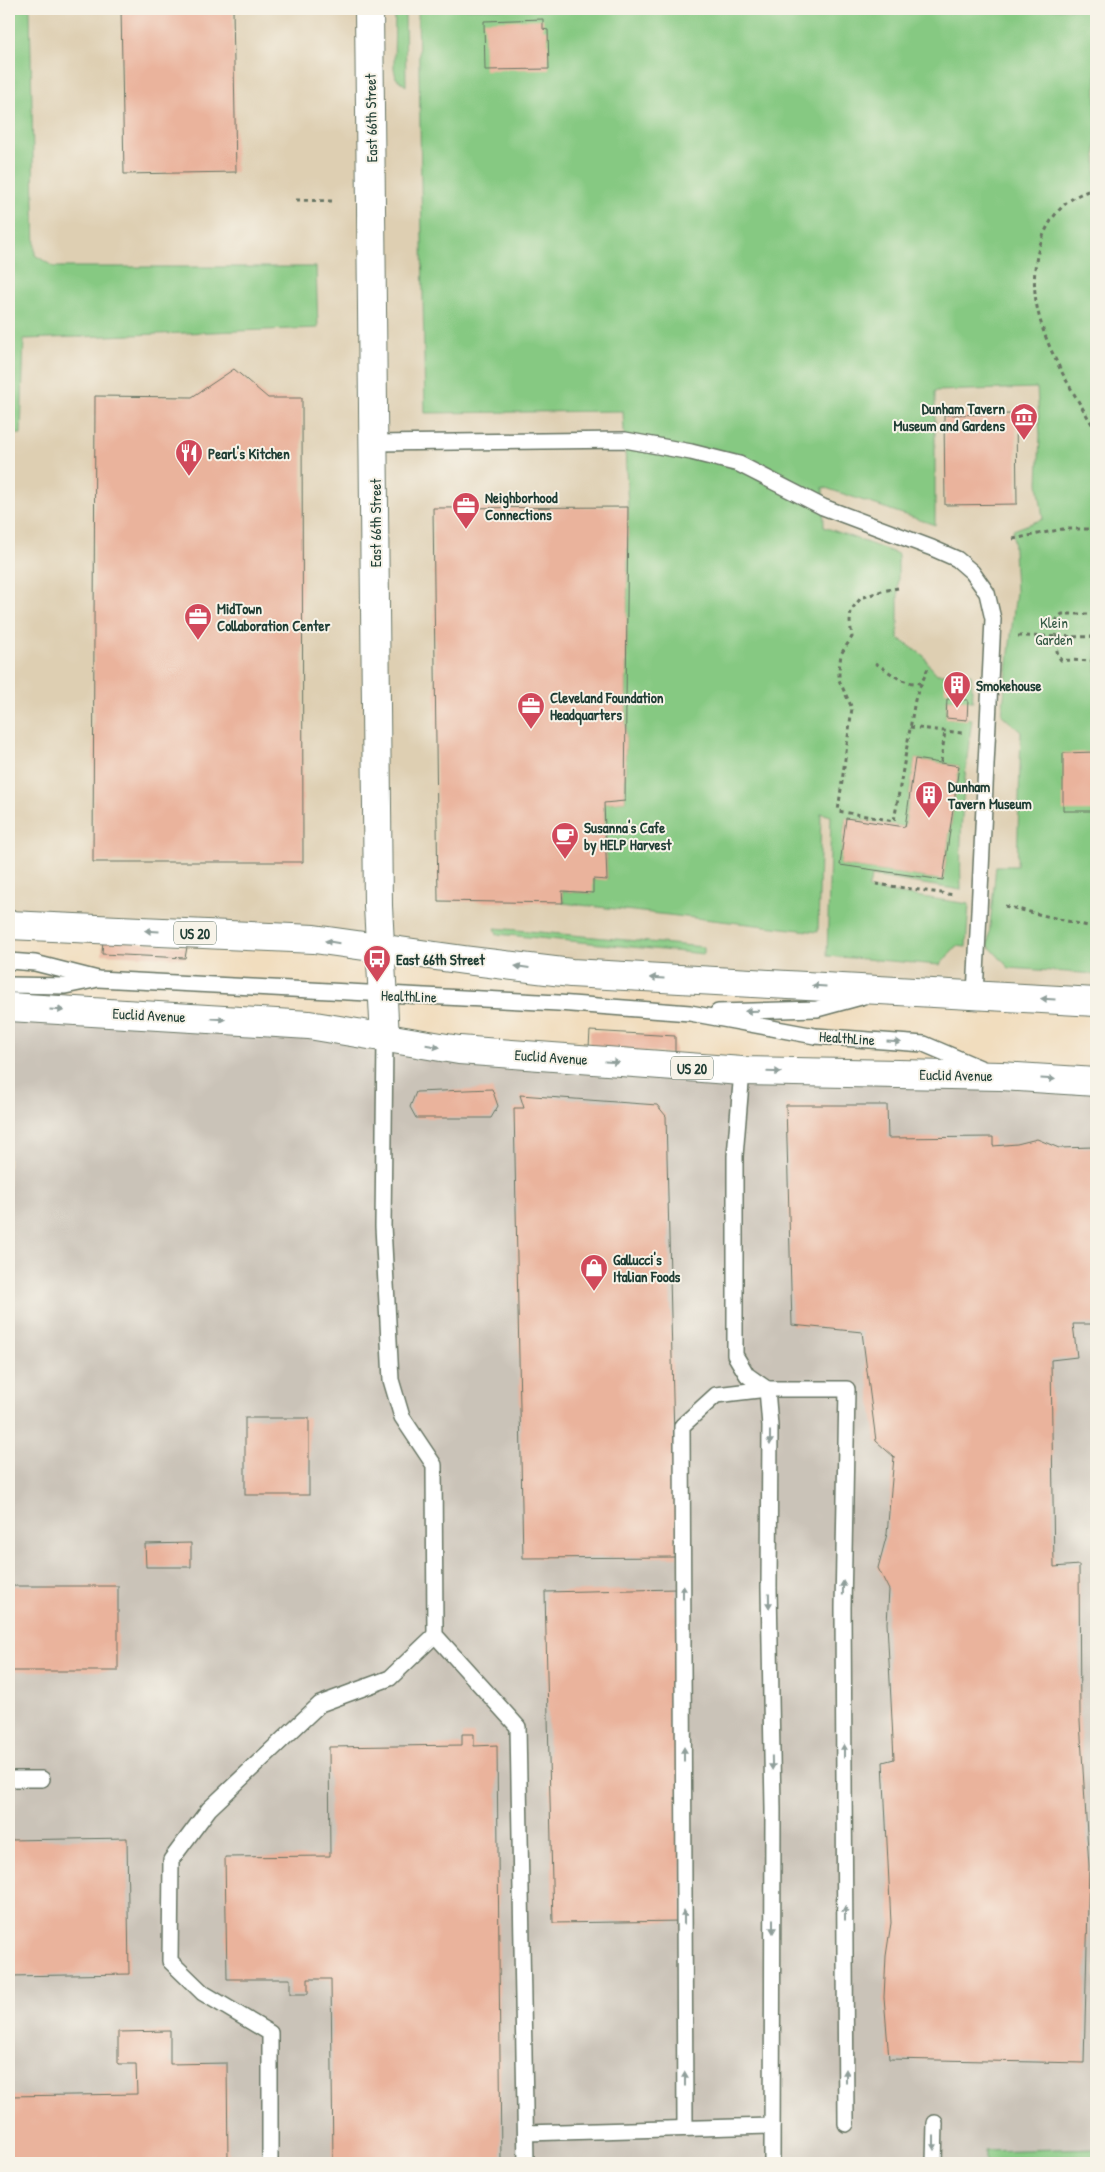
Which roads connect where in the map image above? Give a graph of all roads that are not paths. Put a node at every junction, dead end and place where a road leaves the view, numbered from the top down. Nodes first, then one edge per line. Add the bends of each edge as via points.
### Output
1 (369, 9) edge
2 (375, 443) junction
3 (9, 925) edge
4 (380, 949) junction
5 (9, 961) edge
6 (98, 979) junction
7 (9, 985) edge
8 (886, 990) junction
9 (384, 995) junction
10 (975, 995) junction
11 (1096, 1002) edge
12 (9, 1007) edge
13 (690, 1014) junction
14 (385, 1038) junction
15 (742, 1071) junction
16 (1001, 1076) junction
17 (1096, 1082) edge
18 (767, 1389) junction
19 (435, 1635) junction
20 (9, 1779) edge
21 (42, 1779) dead end
22 (934, 2123) dead end
23 (846, 2124) dead end
24 (772, 2126) junction
25 (685, 2128) junction
26 (526, 2133) junction
27 (270, 2163) edge
28 (526, 2163) edge
29 (772, 2163) edge
30 (934, 2163) edge

1 - 2 main road, East 66th Street
2 - 4 main road, East 66th Street
2 - 10 lane via 625,440 691,452 739,464 823,507 957,559 972,572 987,593 992,619
4 -> 3 main road, US 20 via 314,939
8 -> 4 main road, US 20 via 571,973
4 - 9 main road, East 66th Street
5 - 6 lane, HealthLine via 36,963
6 - 7 lane, HealthLine via 65,986
6 - 9 lane, HealthLine
8 - 10 main road, US 20
8 -> 13 lane, HealthLine via 817,1009
9 - 13 lane, HealthLine via 558,1003
9 - 14 main road, East 66th Street
11 -> 10 main road, US 20
12 -> 14 main road, Euclid Avenue / US 20 via 250,1021
13 -> 16 lane, HealthLine via 814,1036 924,1044
14 -> 15 main road, Euclid Avenue / US 20 via 459,1050
14 - 19 lane via 383,1226 391,1380 402,1417 434,1465
15 -> 16 main road, Euclid Avenue / US 20
15 - 18 lane via 735,1156 735,1355 747,1375
16 -> 17 main road, Euclid Avenue / US 20
23 -> 18 lane via 843,1608 847,1389
18 -> 24 lane via 773,1809
25 -> 18 lane via 682,1426 716,1395
19 - 26 lane via 518,1727
19 - 27 lane via 390,1678 320,1704 209,1809 171,1860 170,1961 203,1993 270,2034
20 - 21 lane
22 -> 30 lane
24 - 25 lane
24 - 29 lane
25 - 26 lane
26 - 28 lane

